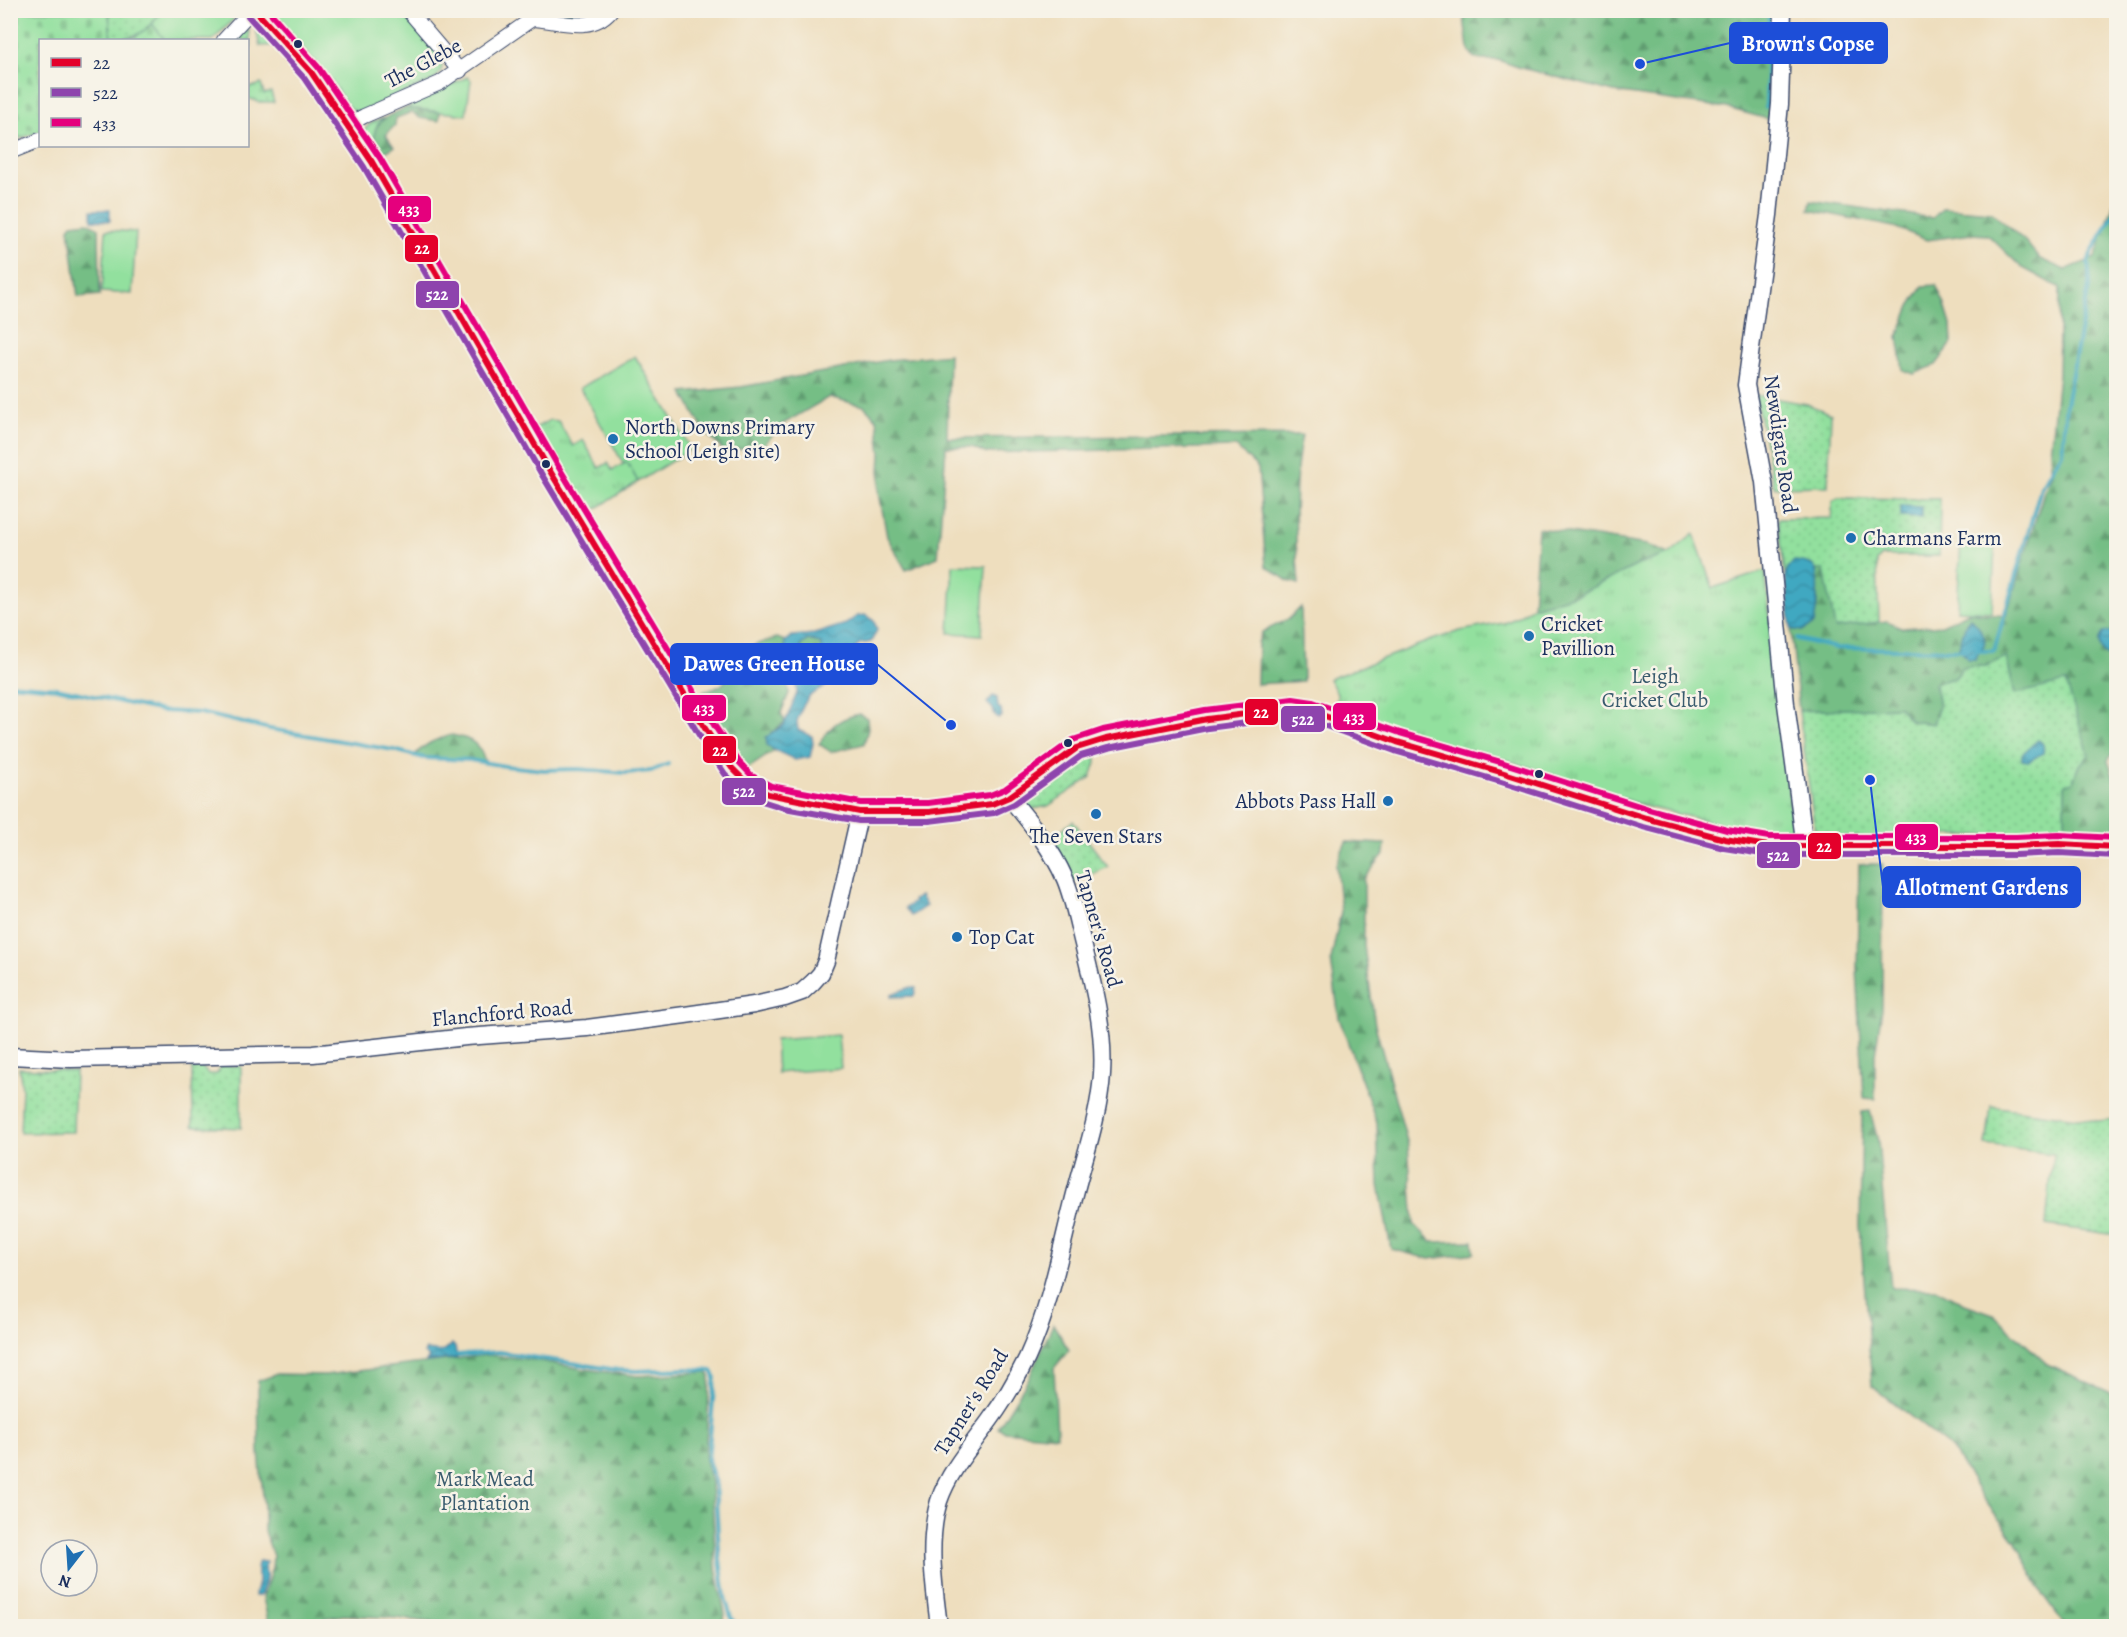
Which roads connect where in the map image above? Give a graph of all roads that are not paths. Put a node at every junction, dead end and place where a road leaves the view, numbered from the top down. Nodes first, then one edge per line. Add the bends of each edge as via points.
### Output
1 (253, 10) edge
2 (408, 10) edge
3 (611, 10) edge
4 (1783, 10) edge
5 (225, 39) edge
6 (460, 71) junction
7 (348, 125) junction
8 (39, 140) edge
9 (10, 152) edge
10 (1009, 797) junction
11 (860, 812) junction
12 (1805, 847) junction
13 (2116, 847) edge
14 (10, 1056) edge
15 (939, 1626) edge

1 - 5 street
1 - 7 street via 311,72
2 - 6 street
3 - 6 street, The Glebe via 600,22 588,25 532,19
4 - 12 street, Newdigate Road via 1780,104 1746,385 1764,482
6 - 7 street, The Glebe
7 - 11 street via 550,471 732,768 747,783 768,794
8 - 9 street
10 - 11 street via 953,810
10 - 12 street via 1077,748 1126,734 1292,708 1646,818 1725,839
10 - 15 street, Tapner's Road via 1047,847 1065,879 1092,982 1103,1052 1102,1077 1056,1273 1035,1340 1006,1397 958,1465 939,1500 932,1552
11 - 14 street, Flanchford Road via 826,961 821,973 802,992 785,998 587,1028 313,1054 71,1059
12 - 13 street via 2059,844

